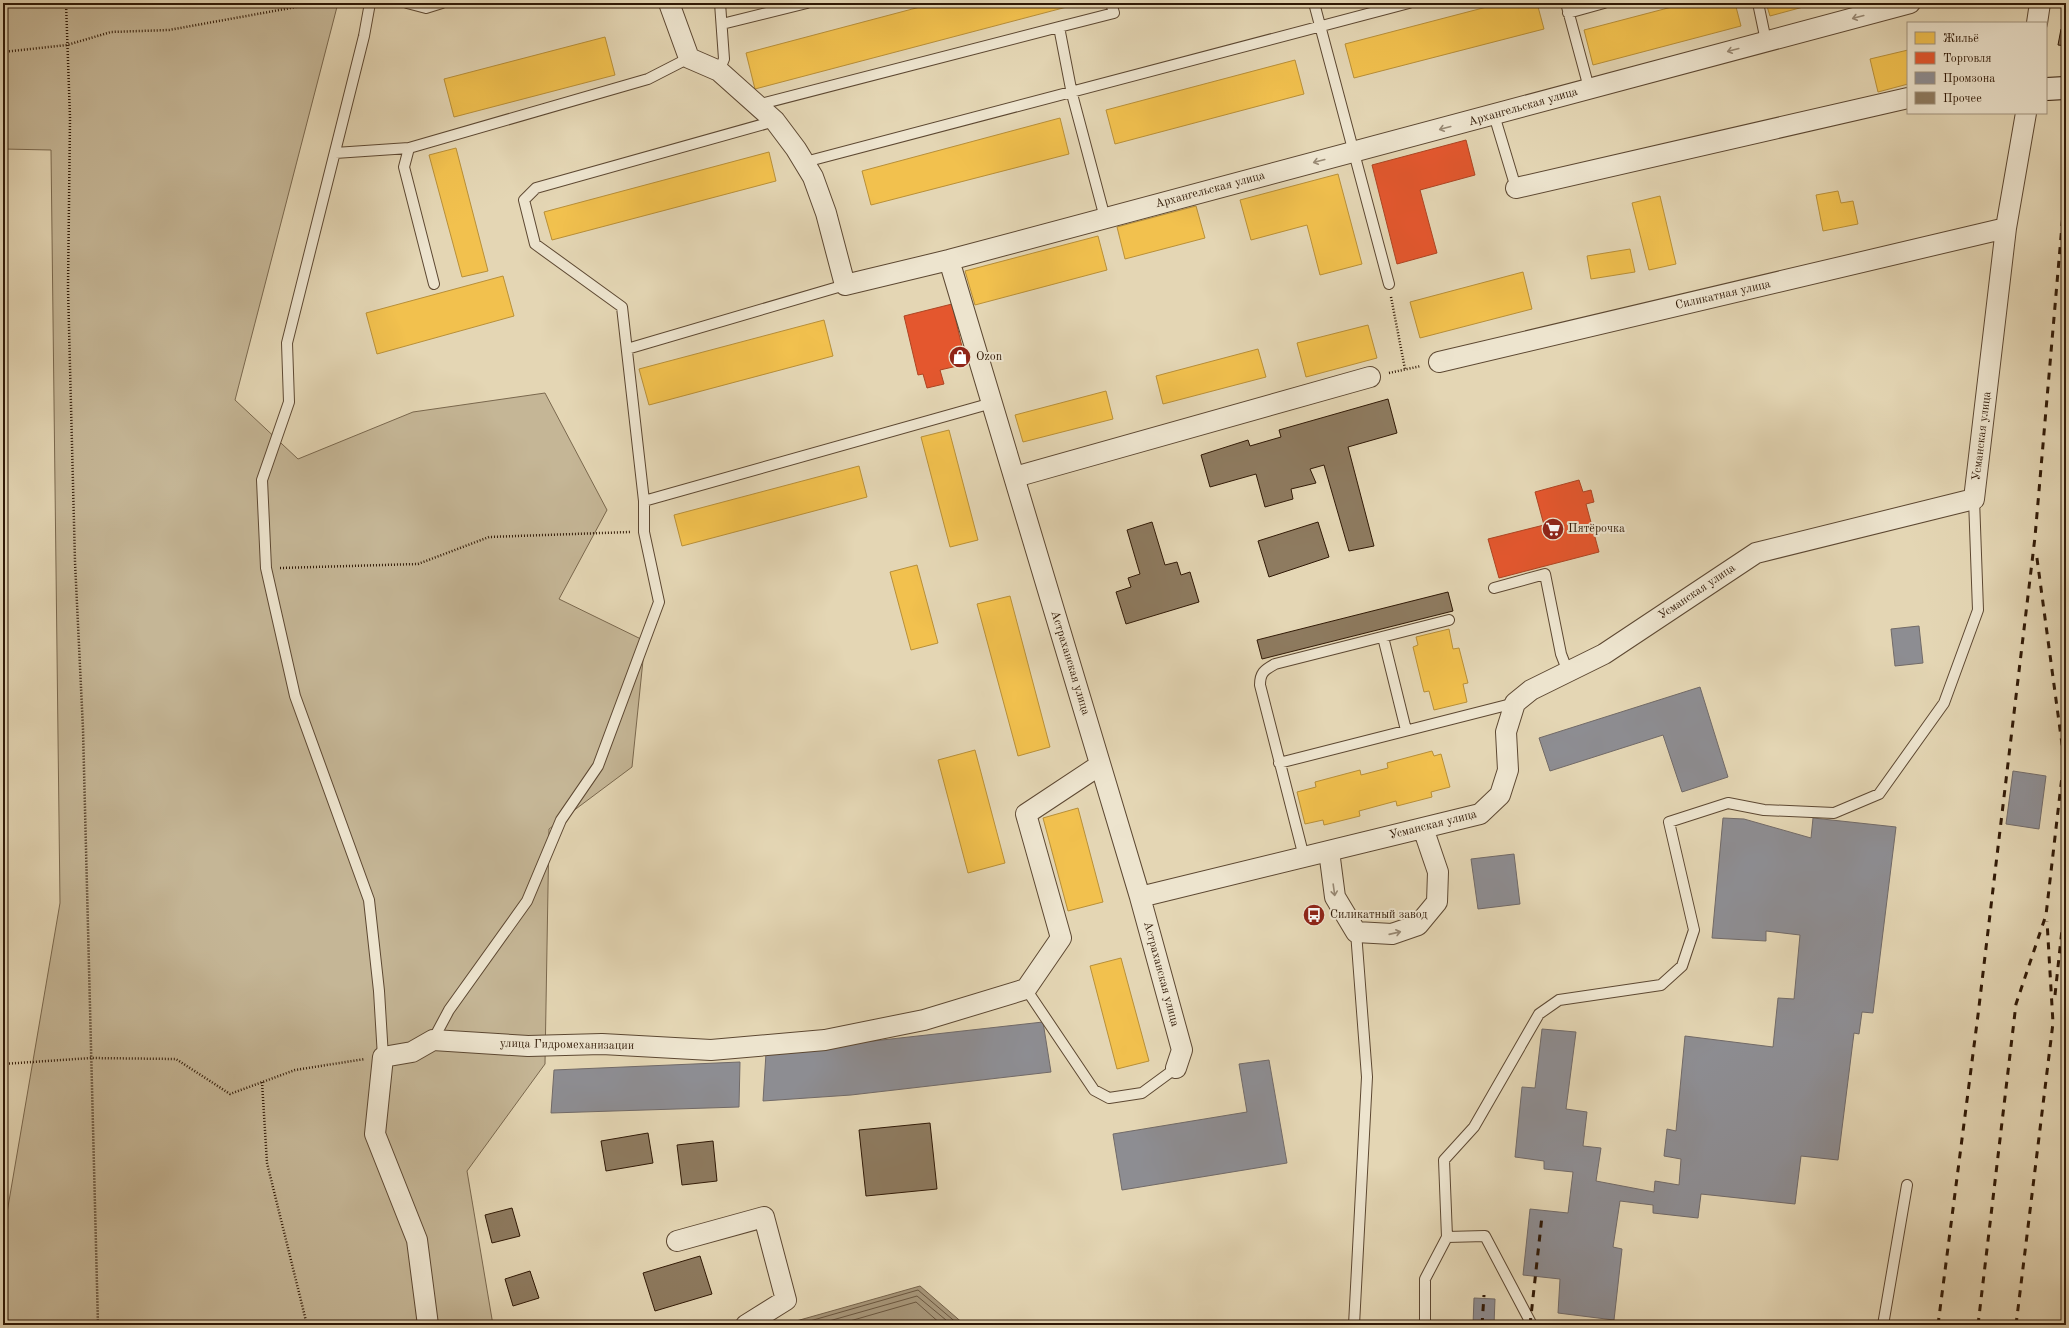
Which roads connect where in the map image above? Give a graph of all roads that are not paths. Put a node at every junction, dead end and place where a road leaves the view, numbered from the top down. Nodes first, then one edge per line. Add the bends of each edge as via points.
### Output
1 (370, 3) edge
2 (407, 3) edge
3 (442, 3) edge
4 (669, 3) edge
5 (720, 3) edge
6 (807, 3) edge
7 (1111, 3) edge
8 (1314, 3) edge
9 (1409, 3) edge
10 (1604, 3) edge
11 (1758, 3) edge
12 (1910, 3) edge
13 (2040, 3) edge
14 (1567, 8) edge
15 (2037, 22) edge
16 (722, 24) junction
17 (1320, 26) junction
18 (1059, 27) junction
19 (1766, 41) junction
20 (689, 58) junction
21 (719, 71) junction
22 (1589, 88) junction
23 (2066, 88) edge
24 (2047, 89) edge
25 (1072, 92) junction
26 (1907, 98) edge
27 (757, 105) junction
28 (2026, 114) edge
29 (1494, 115) junction
30 (775, 121) junction
31 (409, 148) junction
32 (1353, 152) junction
33 (335, 154) junction
34 (805, 162) junction
35 (1516, 188) joint
36 (1105, 218) junction
37 (2006, 228) junction
38 (949, 260) junction
39 (434, 284) dead end
40 (1388, 284) road end
41 (845, 285) junction
42 (627, 349) junction
43 (1439, 362) road end
44 (1370, 377) road end
45 (992, 403) junction
46 (1014, 477) junction
47 (1974, 499) junction
48 (644, 501) junction
49 (1494, 588) dead end
50 (1449, 620) dead end
51 (1383, 637) junction
52 (1568, 672) junction
53 (1515, 703) junction
54 (1406, 730) junction
55 (1280, 762) junction
56 (1100, 765) junction
57 (1423, 828) junction
58 (1329, 851) junction
59 (1304, 857) junction
60 (1140, 897) junction
61 (1356, 932) junction
62 (1026, 989) junction
63 (433, 1040) junction
64 (383, 1056) junction
65 (1176, 1068) joint
66 (1907, 1185) dead end
67 (1447, 1237) junction
68 (677, 1241) dead end
69 (428, 1325) edge
70 (746, 1325) edge
71 (1354, 1325) edge
72 (1425, 1325) edge
73 (1532, 1325) edge
74 (1883, 1325) edge

1 - 33 lane
2 - 3 lane via 426,8
4 - 20 street
5 - 16 lane
6 - 16 lane
7 - 18 lane via 1114,13
8 - 17 lane
9 - 17 lane
10 - 14 lane
11 - 19 lane
12 -> 19 street, Архангельская улица
13 - 15 street
14 - 22 lane
16 - 21 lane via 724,59
17 - 25 lane
17 - 32 lane
18 - 25 lane
18 - 27 lane
19 -> 22 street, Архангельская улица
20 - 21 street
20 - 31 lane via 648,79
21 - 27 street
22 - 29 street, Архангельская улица
23 - 24 street
25 - 34 lane
25 - 36 lane
26 - 35 street
27 - 30 street
28 - 37 street, Усманская улица
29 -> 32 street, Архангельская улица
29 - 35 lane
30 - 34 street
30 - 42 lane via 536,188 524,200 535,244 622,307
31 - 33 lane
31 - 39 lane via 404,167
32 -> 36 street, Архангельская улица
32 - 40 lane
33 - 64 lane via 287,343 289,402 262,480 266,568 295,696 369,900
34 - 41 street via 813,176 826,214
36 - 38 street, Архангельская улица
37 - 43 street, Силикатная улица
37 - 47 street, Усманская улица
38 - 41 street, Архангельская улица
38 - 45 street, Астраханская улица
41 - 42 lane
42 - 48 lane
44 - 46 street
45 - 46 street, Астраханская улица
45 - 48 lane
46 - 56 street, Астраханская улица
47 - 52 street, Усманская улица via 1756,553 1604,654
47 - 67 lane via 1978,610 1944,703 1879,794 1834,813 1764,810 1728,803 1669,822 1694,930 1682,966 1661,985 1559,1000 1539,1014 1474,1128 1444,1160
48 - 63 lane via 644,532 658,602 598,766 561,820 527,901 449,1010
49 - 52 lane via 1544,574 1561,654
50 - 51 lane
51 - 54 lane
51 - 55 lane via 1275,664 1260,675 1260,685
52 - 53 street, Усманская улица via 1531,690
53 - 54 lane
53 - 57 street, Усманская улица via 1506,732 1508,770 1500,795 1480,814
54 - 55 lane
55 - 59 lane
56 - 60 street, Астраханская улица
56 - 62 street via 1026,814 1061,938
57 - 58 street, Усманская улица
61 -> 57 street via 1392,934 1418,925 1438,902 1438,872
58 - 59 street, Усманская улица
58 -> 61 street via 1335,897
59 - 60 street, Усманская улица
60 - 65 street, Астраханская улица via 1182,1050
61 - 71 lane via 1367,1077
62 - 63 street, улица Гидромеханизации via 924,1020 833,1038 711,1050 602,1044 528,1046
62 - 65 lane via 1094,1090 1109,1098 1142,1093
63 - 64 street via 412,1052
64 - 69 street via 375,1134 417,1240
66 - 74 lane
67 - 72 lane via 1425,1279
67 - 73 lane via 1485,1236
68 - 70 street via 764,1217 786,1300

